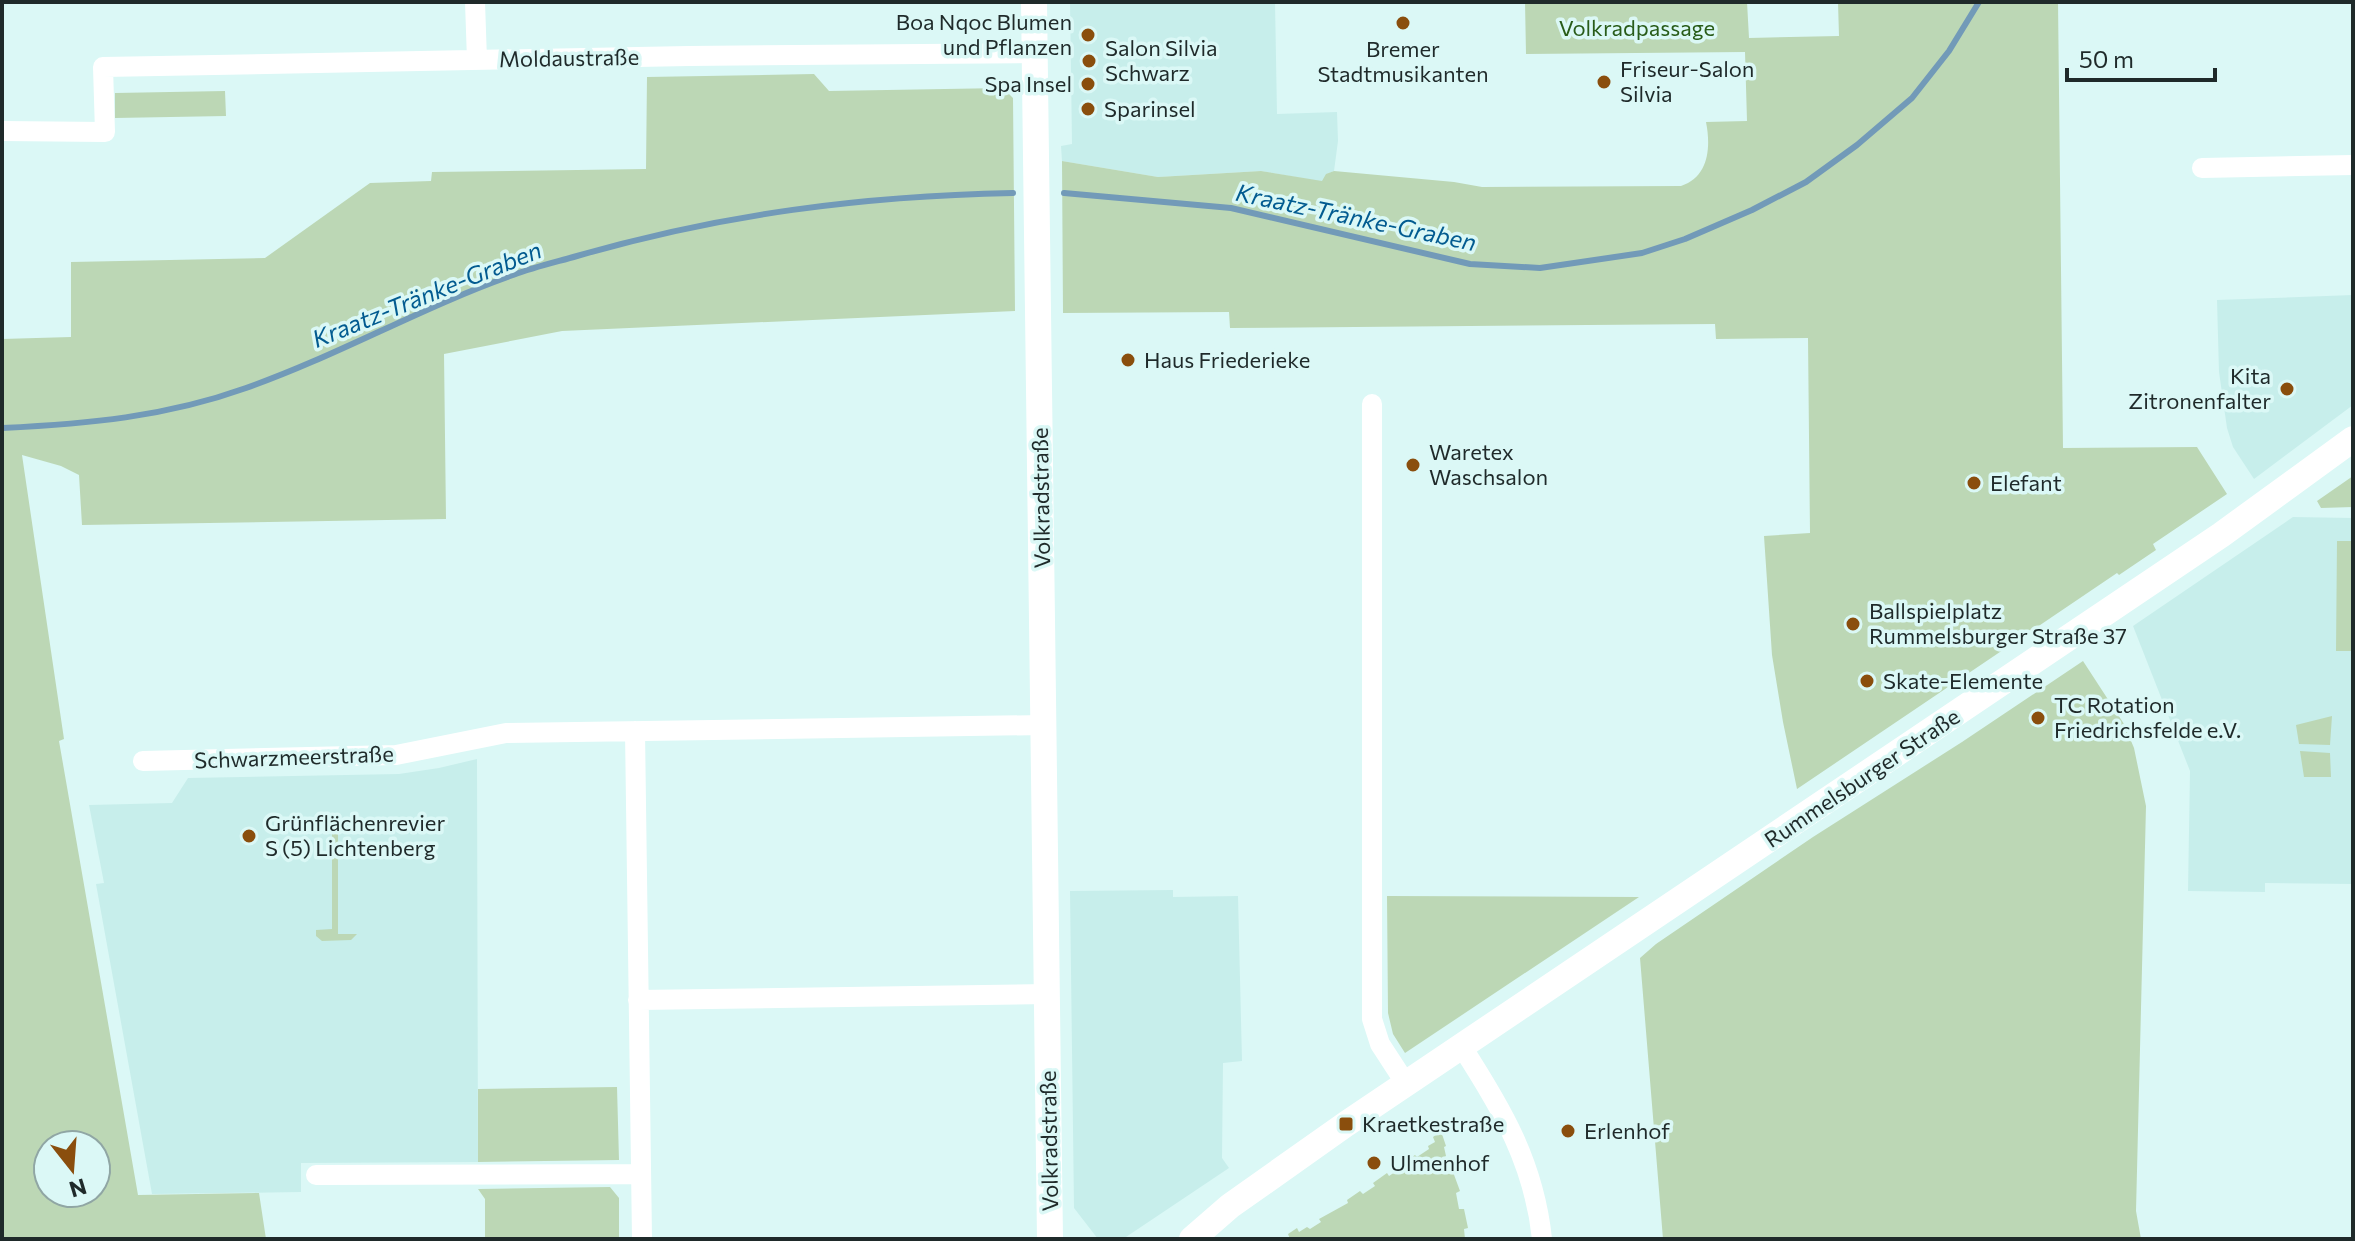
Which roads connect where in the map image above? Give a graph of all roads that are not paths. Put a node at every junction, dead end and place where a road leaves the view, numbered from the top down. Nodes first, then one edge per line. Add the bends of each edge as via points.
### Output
1 (475, 2) edge
2 (1034, 2) edge
3 (1035, 53) junction
4 (477, 60) junction
5 (2, 131) edge
6 (2353, 165) edge
7 (2202, 168) dead end
8 (1372, 404) dead end
9 (2353, 439) edge
10 (1043, 725) junction
11 (635, 731) junction
12 (143, 761) dead end
13 (1047, 994) junction
14 (638, 1000) junction
15 (1462, 1047) junction
16 (1406, 1084) junction
17 (641, 1174) junction
18 (316, 1175) dead end
19 (1207, 1234) edge
20 (642, 1239) edge
21 (1050, 1239) edge
22 (1542, 1239) edge

1 - 4 street
2 - 3 street, Volkradstraße
3 - 4 street, Moldaustraße
3 - 10 street, Volkradstraße
4 - 5 street, Moldaustraße via 103,67 105,132
6 - 7 street
8 - 16 street via 1372,1019 1380,1044
9 - 15 street, Rummelsburger Straße via 2221,535
10 - 11 street, Schwarzmeerstraße
10 - 13 street, Volkradstraße
11 - 12 street, Schwarzmeerstraße via 506,733 396,755
11 - 14 street
13 - 14 street
13 - 21 street, Volkradstraße
14 - 17 street
15 - 16 street, Rummelsburger Straße
15 - 22 street via 1516,1140
16 - 19 street, Rummelsburger Straße via 1261,1183
17 - 18 street
17 - 20 street

